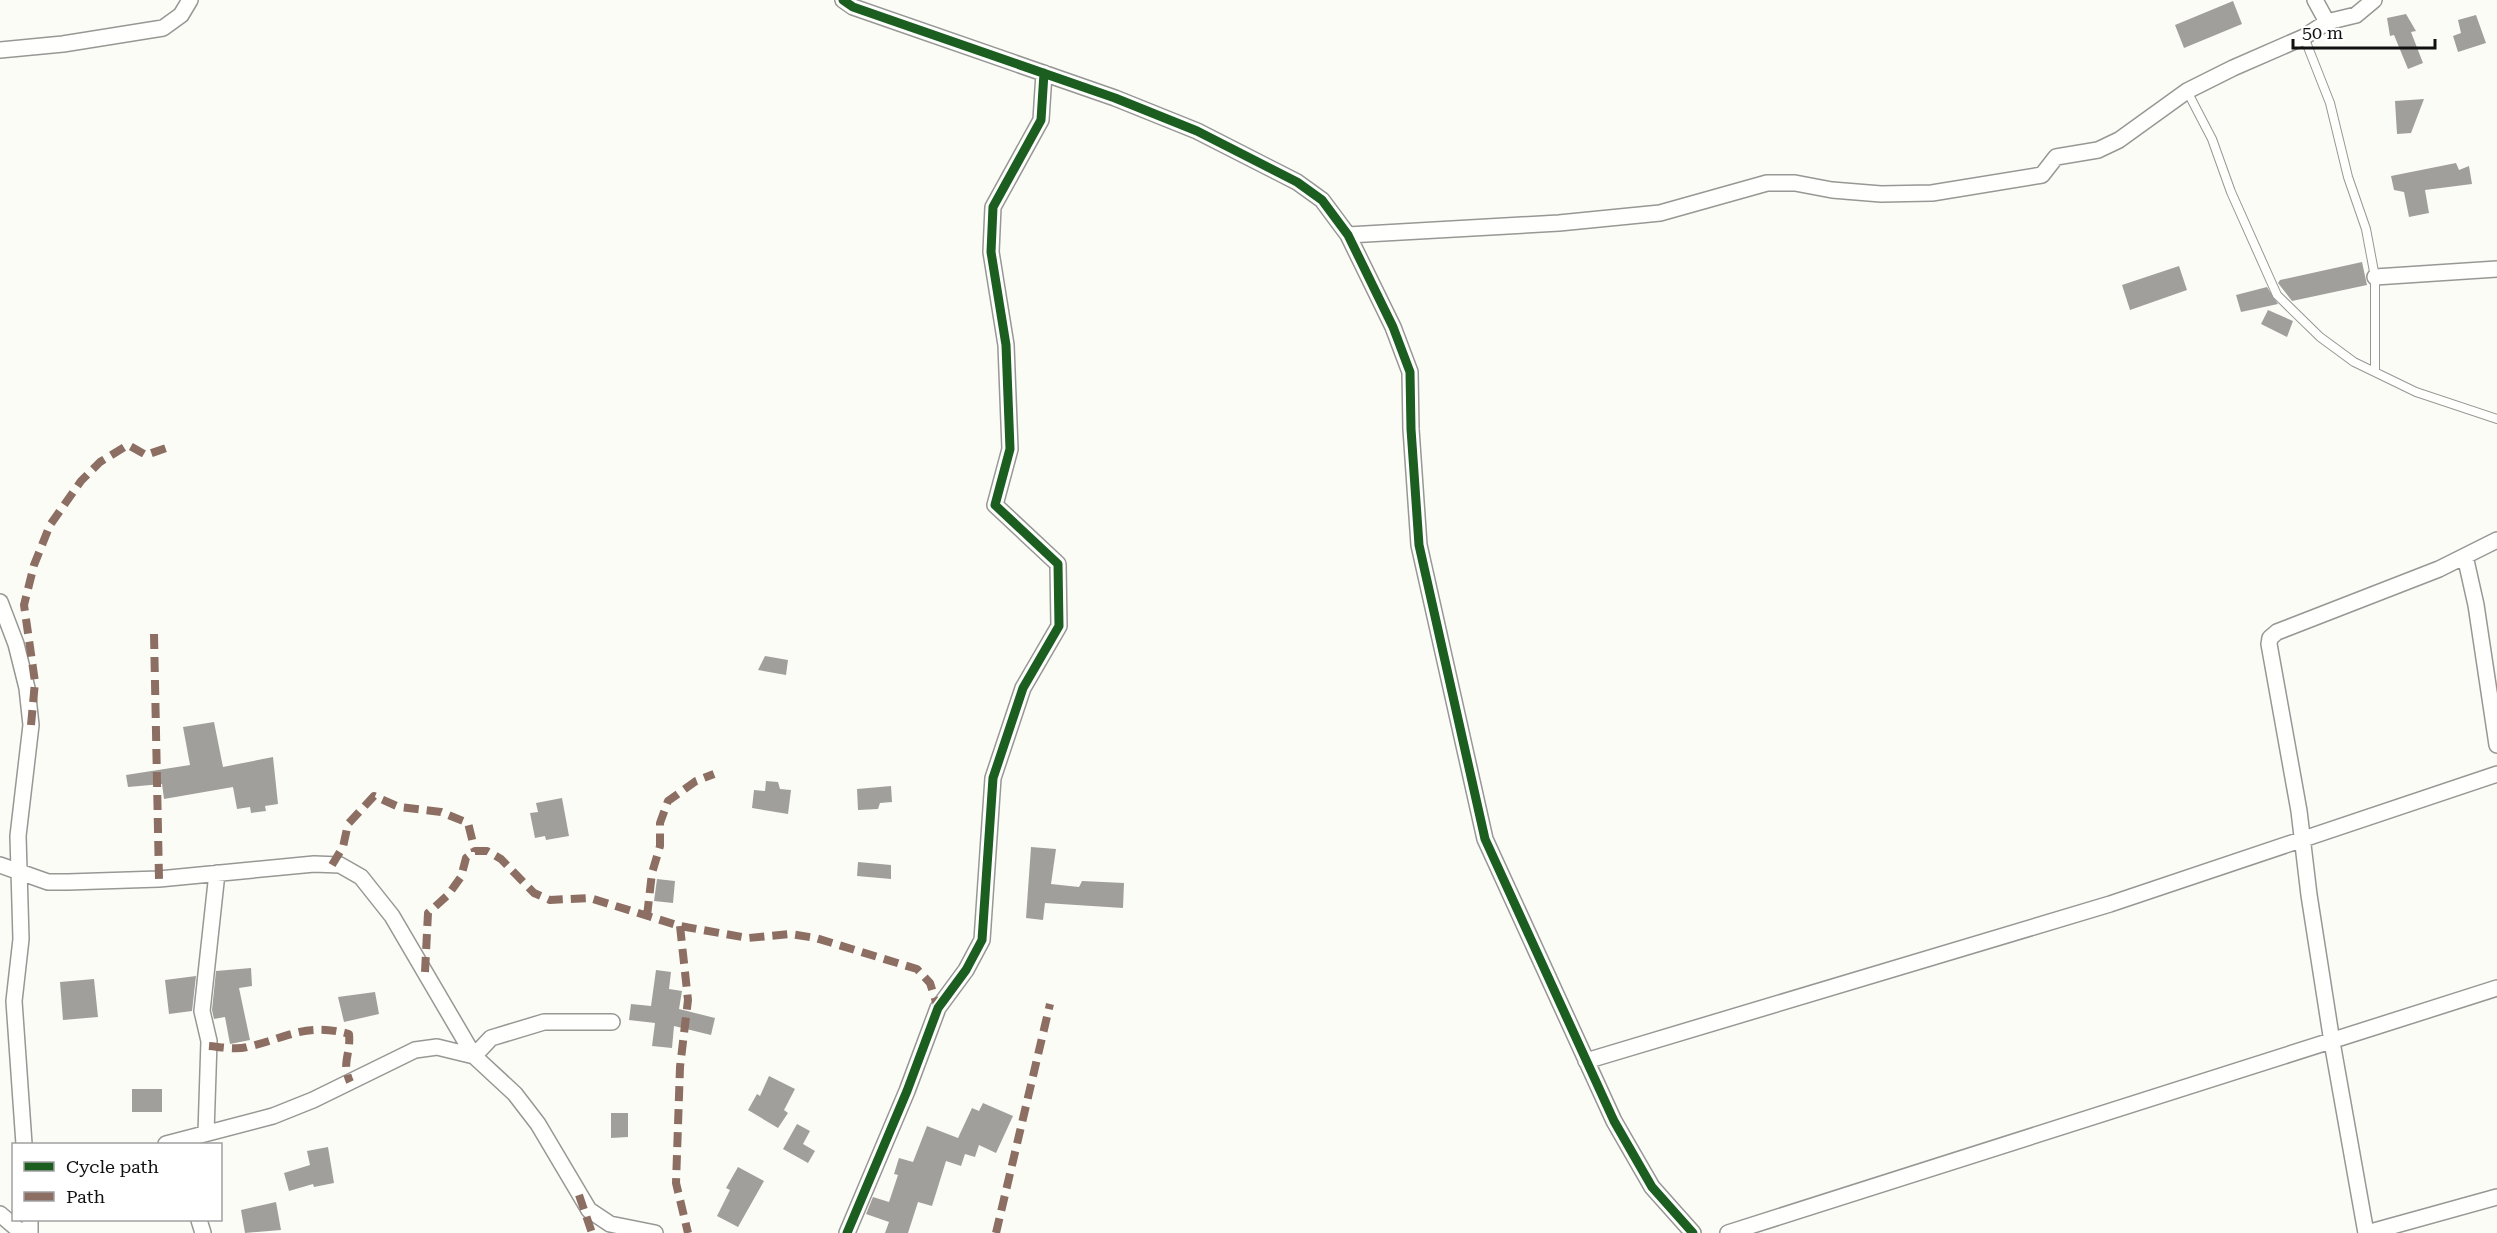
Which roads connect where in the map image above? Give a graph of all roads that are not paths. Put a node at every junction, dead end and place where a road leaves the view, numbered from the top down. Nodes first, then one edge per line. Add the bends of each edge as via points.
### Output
1 (190, 0) edge
2 (843, 0) edge
3 (2315, 0) edge
4 (2374, 0) edge
5 (2327, 22) junction
6 (2304, 37) junction
7 (0, 50) edge
8 (1044, 73) junction
9 (2187, 92) junction
10 (1348, 235) junction
11 (2497, 268) edge
12 (2374, 277) junction
13 (2375, 372) junction
14 (2497, 419) edge
15 (2497, 540) edge
16 (2465, 556) junction
17 (0, 602) edge
18 (2497, 745) edge
19 (2497, 774) edge
20 (2303, 837) junction
21 (0, 865) edge
22 (19, 870) junction
23 (217, 873) junction
24 (2497, 988) edge
25 (7, 1000) edge
26 (612, 1022) dead end
27 (2332, 1042) junction
28 (474, 1056) junction
29 (1586, 1061) junction
30 (206, 1133) junction
31 (24, 1143) edge
32 (174, 1143) edge
33 (2497, 1197) edge
34 (0, 1214) edge
35 (22, 1233) edge
36 (655, 1233) edge
37 (847, 1233) edge
38 (1693, 1233) edge
39 (1728, 1233) edge
40 (2366, 1233) edge

1 - 7 street via 181,15 163,28
2 - 8 street via 853,7
3 - 5 street
4 - 5 street via 2356,15
5 - 6 street
6 - 9 street
6 - 12 lane via 2330,103 2348,177 2366,229
8 - 10 street via 1197,131 1297,182 1322,200
8 - 37 street via 1041,120 993,207 991,252 1006,345 1010,448 995,505 1058,564 1059,626 1023,688 993,778 982,940 938,1008
9 - 10 street via 2119,140 2098,150 2056,158 2042,175 2003,183 1973,184 1932,193 1881,194 1767,183 1660,213
9 - 13 lane via 2212,139 2277,295 2320,337
10 - 29 street via 1393,327 1410,372 1419,545 1485,839
11 - 12 street
12 - 13 lane
13 - 14 lane via 2416,392
15 - 16 street
16 - 18 street
16 - 20 street via 2270,638 2270,657
17 - 22 street via 21,666 31,725 23,773
19 - 20 street
20 - 27 street
20 - 29 street via 2110,904
21 - 22 street
22 - 23 street via 48,882
22 - 25 street via 21,939
23 - 28 street via 314,864 340,865 361,877 393,916
23 - 30 street via 202,1011 209,1041
24 - 27 street
25 - 31 street
26 - 28 street via 544,1022 491,1038
27 - 39 street
27 - 40 street
28 - 30 street via 437,1047 415,1050 273,1116
28 - 36 street via 515,1094 538,1124 590,1210 610,1224
29 - 38 street via 1614,1121 1652,1187
30 - 32 street
33 - 40 street
34 - 35 street

